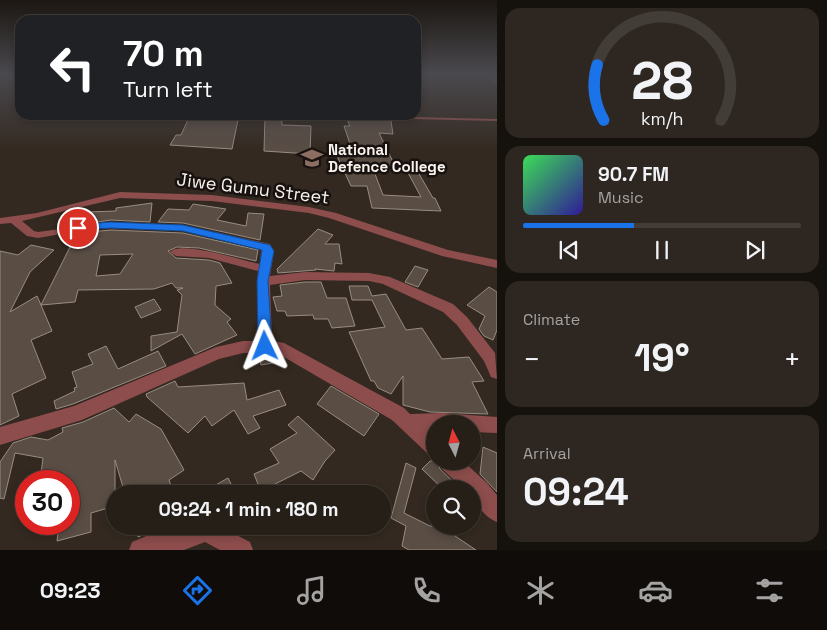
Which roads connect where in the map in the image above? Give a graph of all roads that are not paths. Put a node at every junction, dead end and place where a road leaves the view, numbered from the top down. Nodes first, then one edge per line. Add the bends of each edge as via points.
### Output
1 (421, 118) edge
2 (497, 120) edge
3 (14, 220) junction
4 (0, 221) edge
5 (176, 252) dead end
6 (497, 264) edge
7 (264, 274) junction
8 (265, 346) junction
9 (497, 372) edge
10 (407, 422) junction
11 (497, 425) edge
12 (0, 436) edge
13 (426, 440) edge
14 (458, 470) edge
15 (497, 512) edge
16 (140, 550) edge
17 (242, 550) edge

1 - 2 lane
3 - 4 street, Jiwe Gumu Street
3 - 6 street, Jiwe Gumu Street via 120,194 212,198 332,215 446,253
3 - 7 street via 31,234 38,235 110,225 183,228 266,247
5 - 7 street via 218,256
7 - 8 street
7 - 9 street via 369,276 394,283 448,308 490,357
8 - 10 street via 278,347
8 - 12 street via 216,353 76,414
10 - 11 street
10 - 13 street
14 - 15 street via 480,490
16 - 17 street via 206,531

